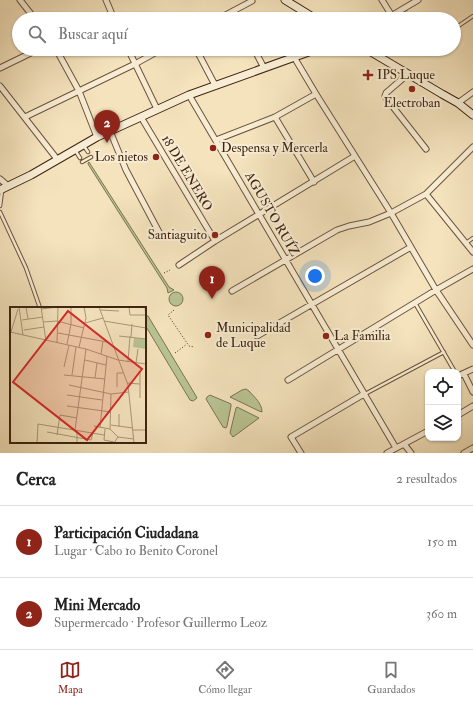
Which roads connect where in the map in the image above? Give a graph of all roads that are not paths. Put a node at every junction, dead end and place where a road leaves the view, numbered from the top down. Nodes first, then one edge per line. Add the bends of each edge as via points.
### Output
1 (20, 0) edge
2 (106, 0) edge
3 (285, 0) edge
4 (382, 0) edge
5 (418, 0) edge
6 (252, 1) dead end
7 (233, 11) edge
8 (29, 12) edge
9 (110, 12) edge
10 (305, 12) edge
11 (390, 12) edge
12 (398, 12) edge
13 (473, 16) edge
14 (461, 24) edge
15 (25, 56) edge
16 (60, 56) edge
17 (131, 56) edge
18 (149, 56) edge
19 (200, 56) edge
20 (258, 56) edge
21 (297, 56) edge
22 (378, 56) edge
23 (294, 57) junction
24 (135, 64) junction
25 (0, 68) edge
26 (264, 68) junction
27 (408, 74) junction
28 (215, 85) junction
29 (0, 86) edge
30 (78, 91) junction
31 (473, 92) edge
32 (316, 94) junction
33 (189, 95) junction
34 (458, 103) junction
35 (157, 109) junction
36 (473, 115) edge
37 (25, 117) junction
38 (141, 117) junction
39 (275, 117) junction
40 (110, 131) junction
41 (97, 137) junction
42 (216, 140) junction
43 (83, 145) junction
44 (473, 147) edge
45 (426, 149) dead end
46 (74, 150) junction
47 (88, 152) dead end
48 (355, 156) junction
49 (91, 157) dead end
50 (80, 158) dead end
51 (57, 159) junction
52 (82, 162) dead end
53 (0, 179) edge
54 (314, 182) junction
55 (3, 188) edge
56 (426, 194) junction
57 (0, 206) edge
58 (0, 212) edge
59 (391, 213) junction
60 (259, 214) junction
61 (160, 234) dead end
62 (473, 238) edge
63 (215, 241) junction
64 (466, 243) junction
65 (411, 248) junction
66 (473, 252) edge
67 (285, 260) junction
68 (179, 265) dead end
69 (473, 269) edge
70 (436, 290) junction
71 (232, 291) dead end
72 (415, 303) junction
73 (312, 304) junction
74 (40, 307) edge
75 (257, 336) dead end
76 (473, 345) edge
77 (338, 349) junction
78 (444, 352) junction
79 (453, 369) edge
80 (473, 369) edge
81 (464, 374) junction
82 (461, 375) edge
83 (288, 380) dead end
84 (473, 392) edge
85 (364, 394) junction
86 (473, 406) edge
87 (461, 413) edge
88 (425, 433) edge
89 (404, 444) junction
90 (396, 448) junction
91 (473, 448) edge
92 (301, 453) edge
93 (387, 453) edge
94 (412, 453) edge
95 (464, 453) edge

1 - 8 street
2 - 9 street
3 - 10 street
4 - 11 street
5 - 12 street
6 - 7 street
13 - 14 lane
15 - 25 street
16 - 30 street
17 - 24 street
18 - 24 street
19 - 28 street
20 - 26 street
21 - 23 street
22 - 27 street
23 - 26 street
23 - 32 street
24 - 30 street
24 - 35 street
26 - 28 street
27 - 34 street
27 - 45 street via 385,96
28 - 33 street
29 - 37 street
30 - 37 street
30 - 41 street
31 - 34 street
32 - 39 street
32 - 48 street
33 - 35 street
33 - 42 street, AGUSTO RUÍZ
34 - 36 street
35 - 38 street
37 - 51 street
38 - 40 street
38 - 63 street, 18 DE ENERO
39 - 42 street
39 - 54 street
40 - 41 street
40 - 61 street via 126,170
41 - 43 street
42 - 60 street, AGUSTO RUÍZ
43 - 46 street
43 - 47 lane
44 - 56 street
46 - 50 lane
46 - 51 street
48 - 54 street
48 - 59 street
49 - 52 lane
51 - 55 street
53 - 55 street
54 - 60 street
55 - 57 lane
56 - 59 street
56 - 64 street
58 - 74 lane via 26,268
59 - 65 street
59 - 67 street via 337,230
60 - 63 street
60 - 67 street, AGUSTO RUÍZ
62 - 64 lane
63 - 68 street
64 - 66 street
65 - 70 street
65 - 73 street
67 - 71 street
67 - 73 street, AGUSTO RUÍZ
69 - 70 street
70 - 72 street
70 - 76 street
72 - 77 street
72 - 78 lane
73 - 75 street
73 - 77 street, AGUSTO RUÍZ
77 - 83 street
77 - 85 street, AGUSTO RUÍZ
78 - 79 lane
78 - 85 lane
80 - 81 street
81 - 82 street
81 - 84 street
85 - 90 street, AGUSTO RUÍZ
85 - 92 street via 291,437
86 - 87 street
88 - 89 street
89 - 90 street
89 - 94 street
90 - 93 street
91 - 95 street

